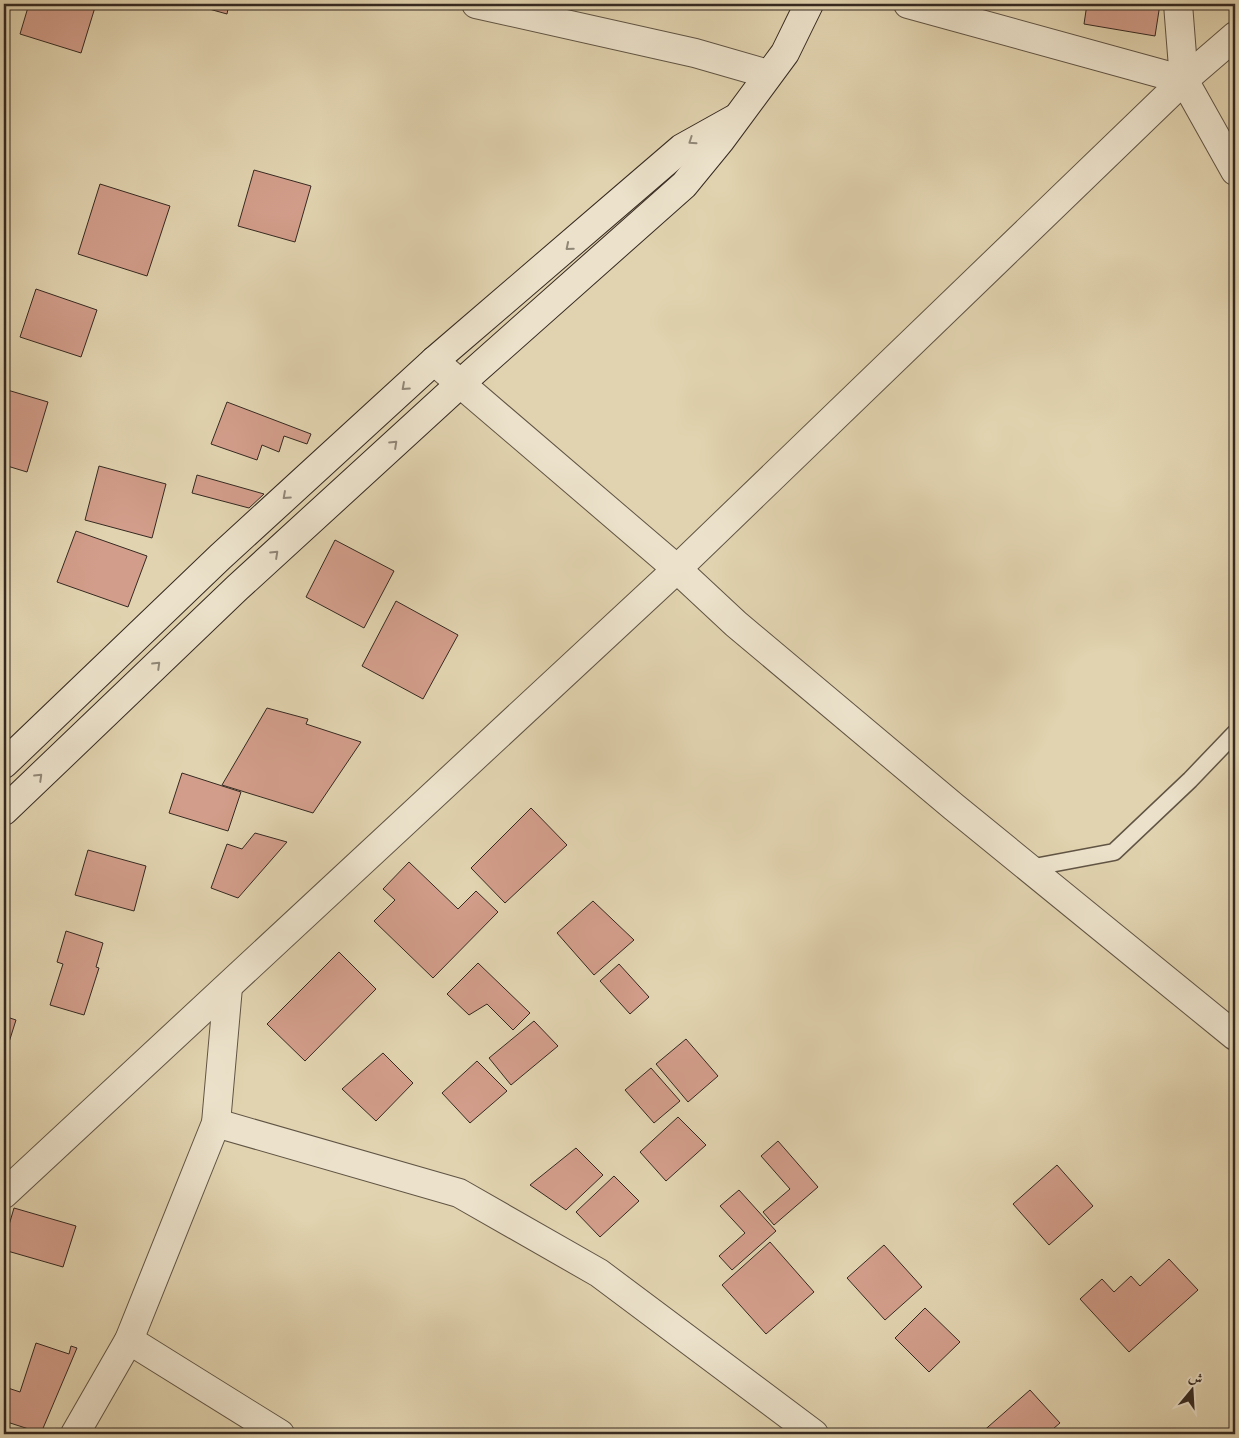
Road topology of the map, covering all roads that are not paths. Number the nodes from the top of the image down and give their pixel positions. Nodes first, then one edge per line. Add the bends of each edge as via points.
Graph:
1 (476, 4) edge
2 (809, 4) edge
3 (908, 4) edge
4 (1178, 4) edge
5 (1235, 36) edge
6 (768, 74) junction
7 (1184, 80) junction
8 (735, 118) junction
9 (1235, 171) edge
10 (434, 361) junction
11 (461, 383) junction
12 (677, 569) junction
13 (1235, 733) edge
14 (4, 764) edge
15 (4, 811) edge
16 (1029, 868) junction
17 (228, 987) junction
18 (1235, 1036) edge
19 (216, 1123) junction
20 (4, 1194) edge
21 (129, 1340) junction
22 (75, 1434) edge
23 (280, 1434) edge
24 (814, 1434) edge

1 - 6 street via 695,53
2 - 6 street via 785,53
3 - 7 street
4 - 7 street
5 - 7 street
6 - 8 street
7 - 9 street
7 - 12 street
8 -> 10 street via 676,152
8 - 11 street via 684,185
10 - 11 street
10 -> 14 street via 220,557
11 - 12 street
15 -> 11 street via 237,588
12 - 16 street via 736,624
12 - 17 street
13 - 16 lane via 1114,852
16 - 18 street
17 - 19 street
17 - 20 street
19 - 21 street
19 - 24 street via 459,1193 598,1273
21 - 22 street
21 - 23 street

